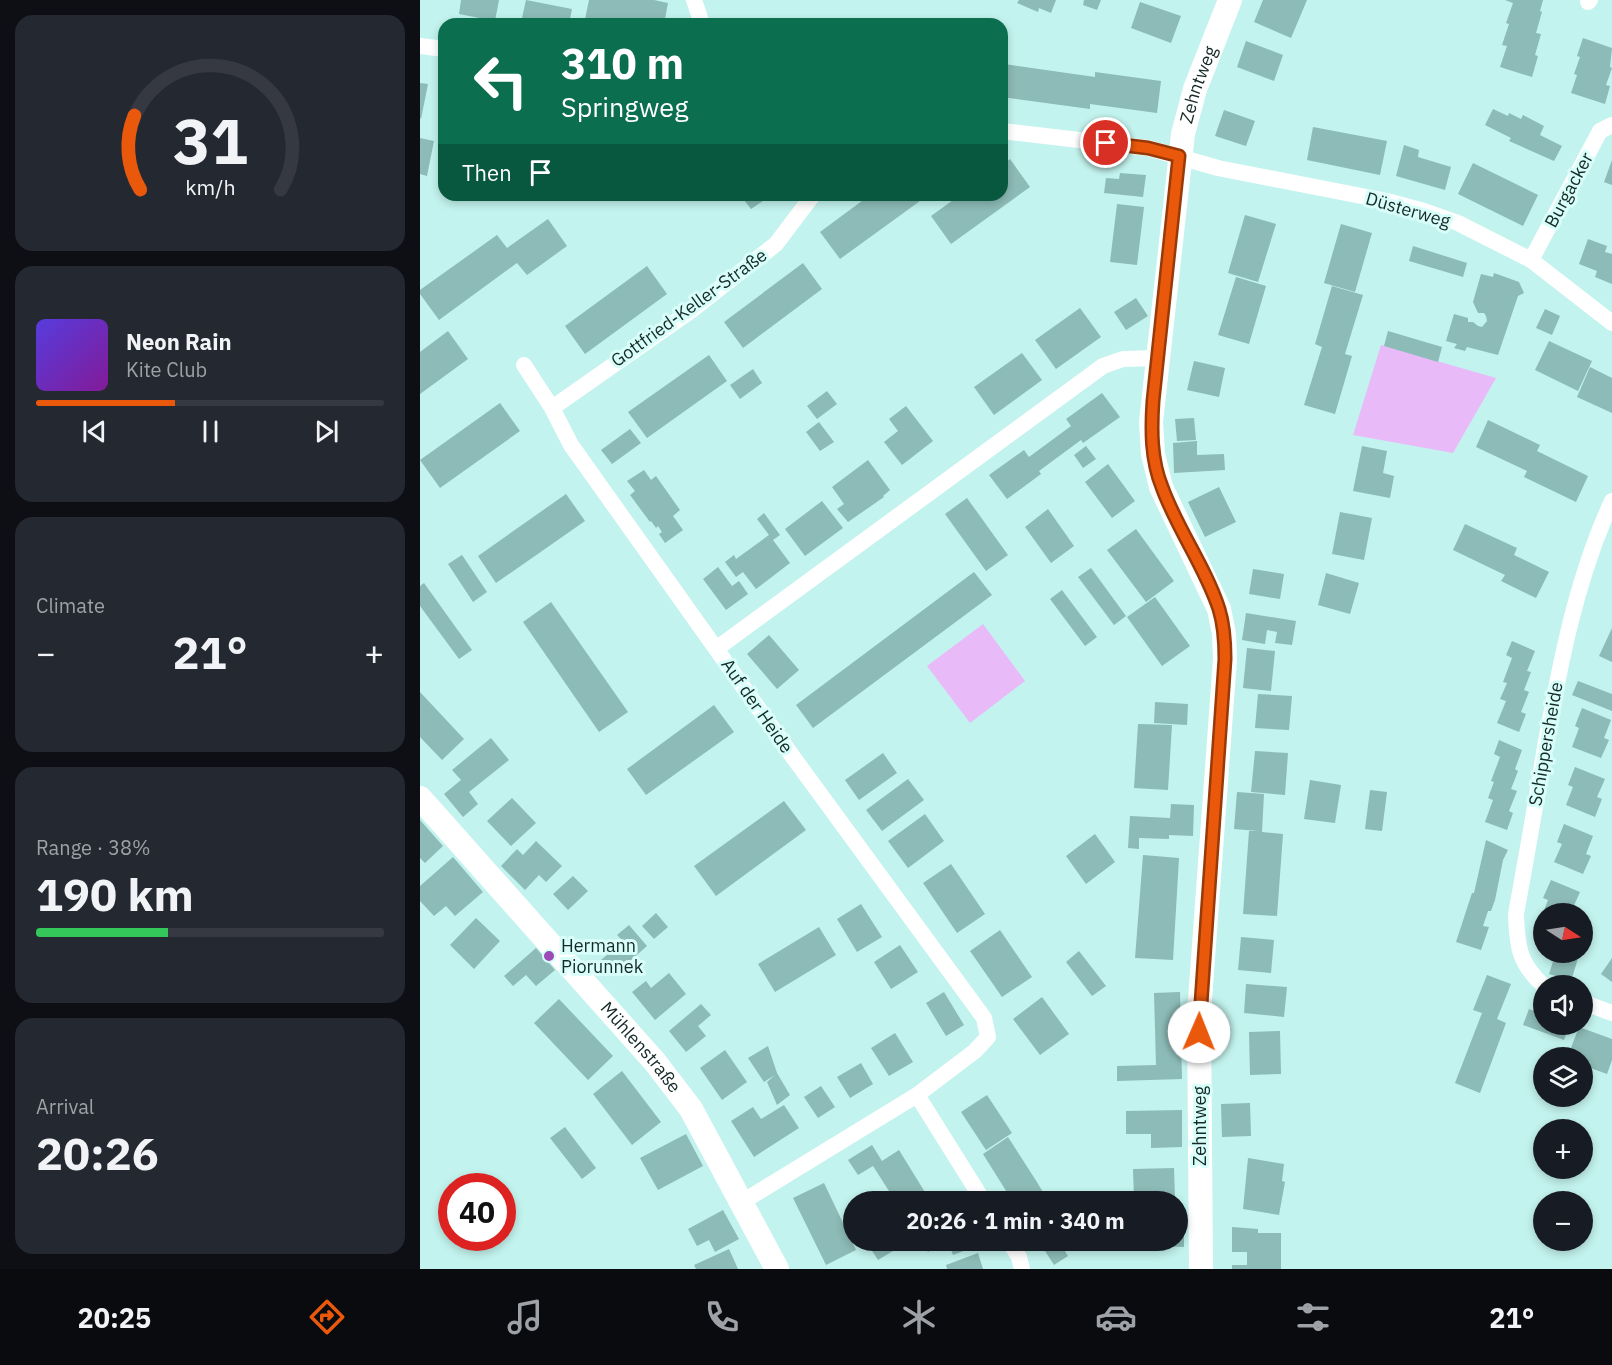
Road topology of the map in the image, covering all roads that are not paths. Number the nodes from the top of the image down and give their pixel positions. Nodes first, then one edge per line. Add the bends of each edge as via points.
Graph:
1 (694, 0) edge
2 (1230, 0) edge
3 (700, 18) edge
4 (420, 46) edge
5 (438, 48) edge
6 (1612, 125) edge
7 (1008, 132) edge
8 (1179, 156) junction
9 (808, 201) edge
10 (1531, 260) junction
11 (1612, 322) edge
12 (1157, 358) junction
13 (524, 364) dead end
14 (552, 408) junction
15 (1612, 501) edge
16 (716, 649) junction
17 (420, 798) edge
18 (1533, 976) edge
19 (1593, 1006) edge
20 (1612, 1013) edge
21 (917, 1095) junction
22 (977, 1191) edge
23 (742, 1202) junction
24 (1015, 1251) edge
25 (777, 1269) edge
26 (1022, 1269) edge
27 (1201, 1269) edge

1 - 3 street
2 - 8 street, Zehntweg via 1187,116
4 - 5 street
6 - 10 street, Burgacker via 1600,131
7 - 8 street, Düsterweg via 1148,148
8 - 10 street, Düsterweg via 1218,168 1424,211
8 - 12 street, Zehntweg
9 - 14 street, Gottfried-Keller-Straße via 776,244 692,310
10 - 11 street, Düsterweg
12 - 16 street, Auf der Heide via 1123,359 1102,366
12 - 27 street, Zehntweg via 1152,422 1153,454 1161,487 1215,600 1224,634 1199,1013
13 - 14 street
14 - 16 street via 571,445
15 - 18 street, Schippersheide via 1574,607 1516,914 1520,955
16 - 21 street, Auf der Heide via 984,1018 988,1037
17 - 23 street, Mühlenstraße via 655,1062 691,1109
19 - 20 street
21 - 22 street
21 - 23 street, Auf der Heide
23 - 25 street, Mühlenstraße
24 - 26 street

